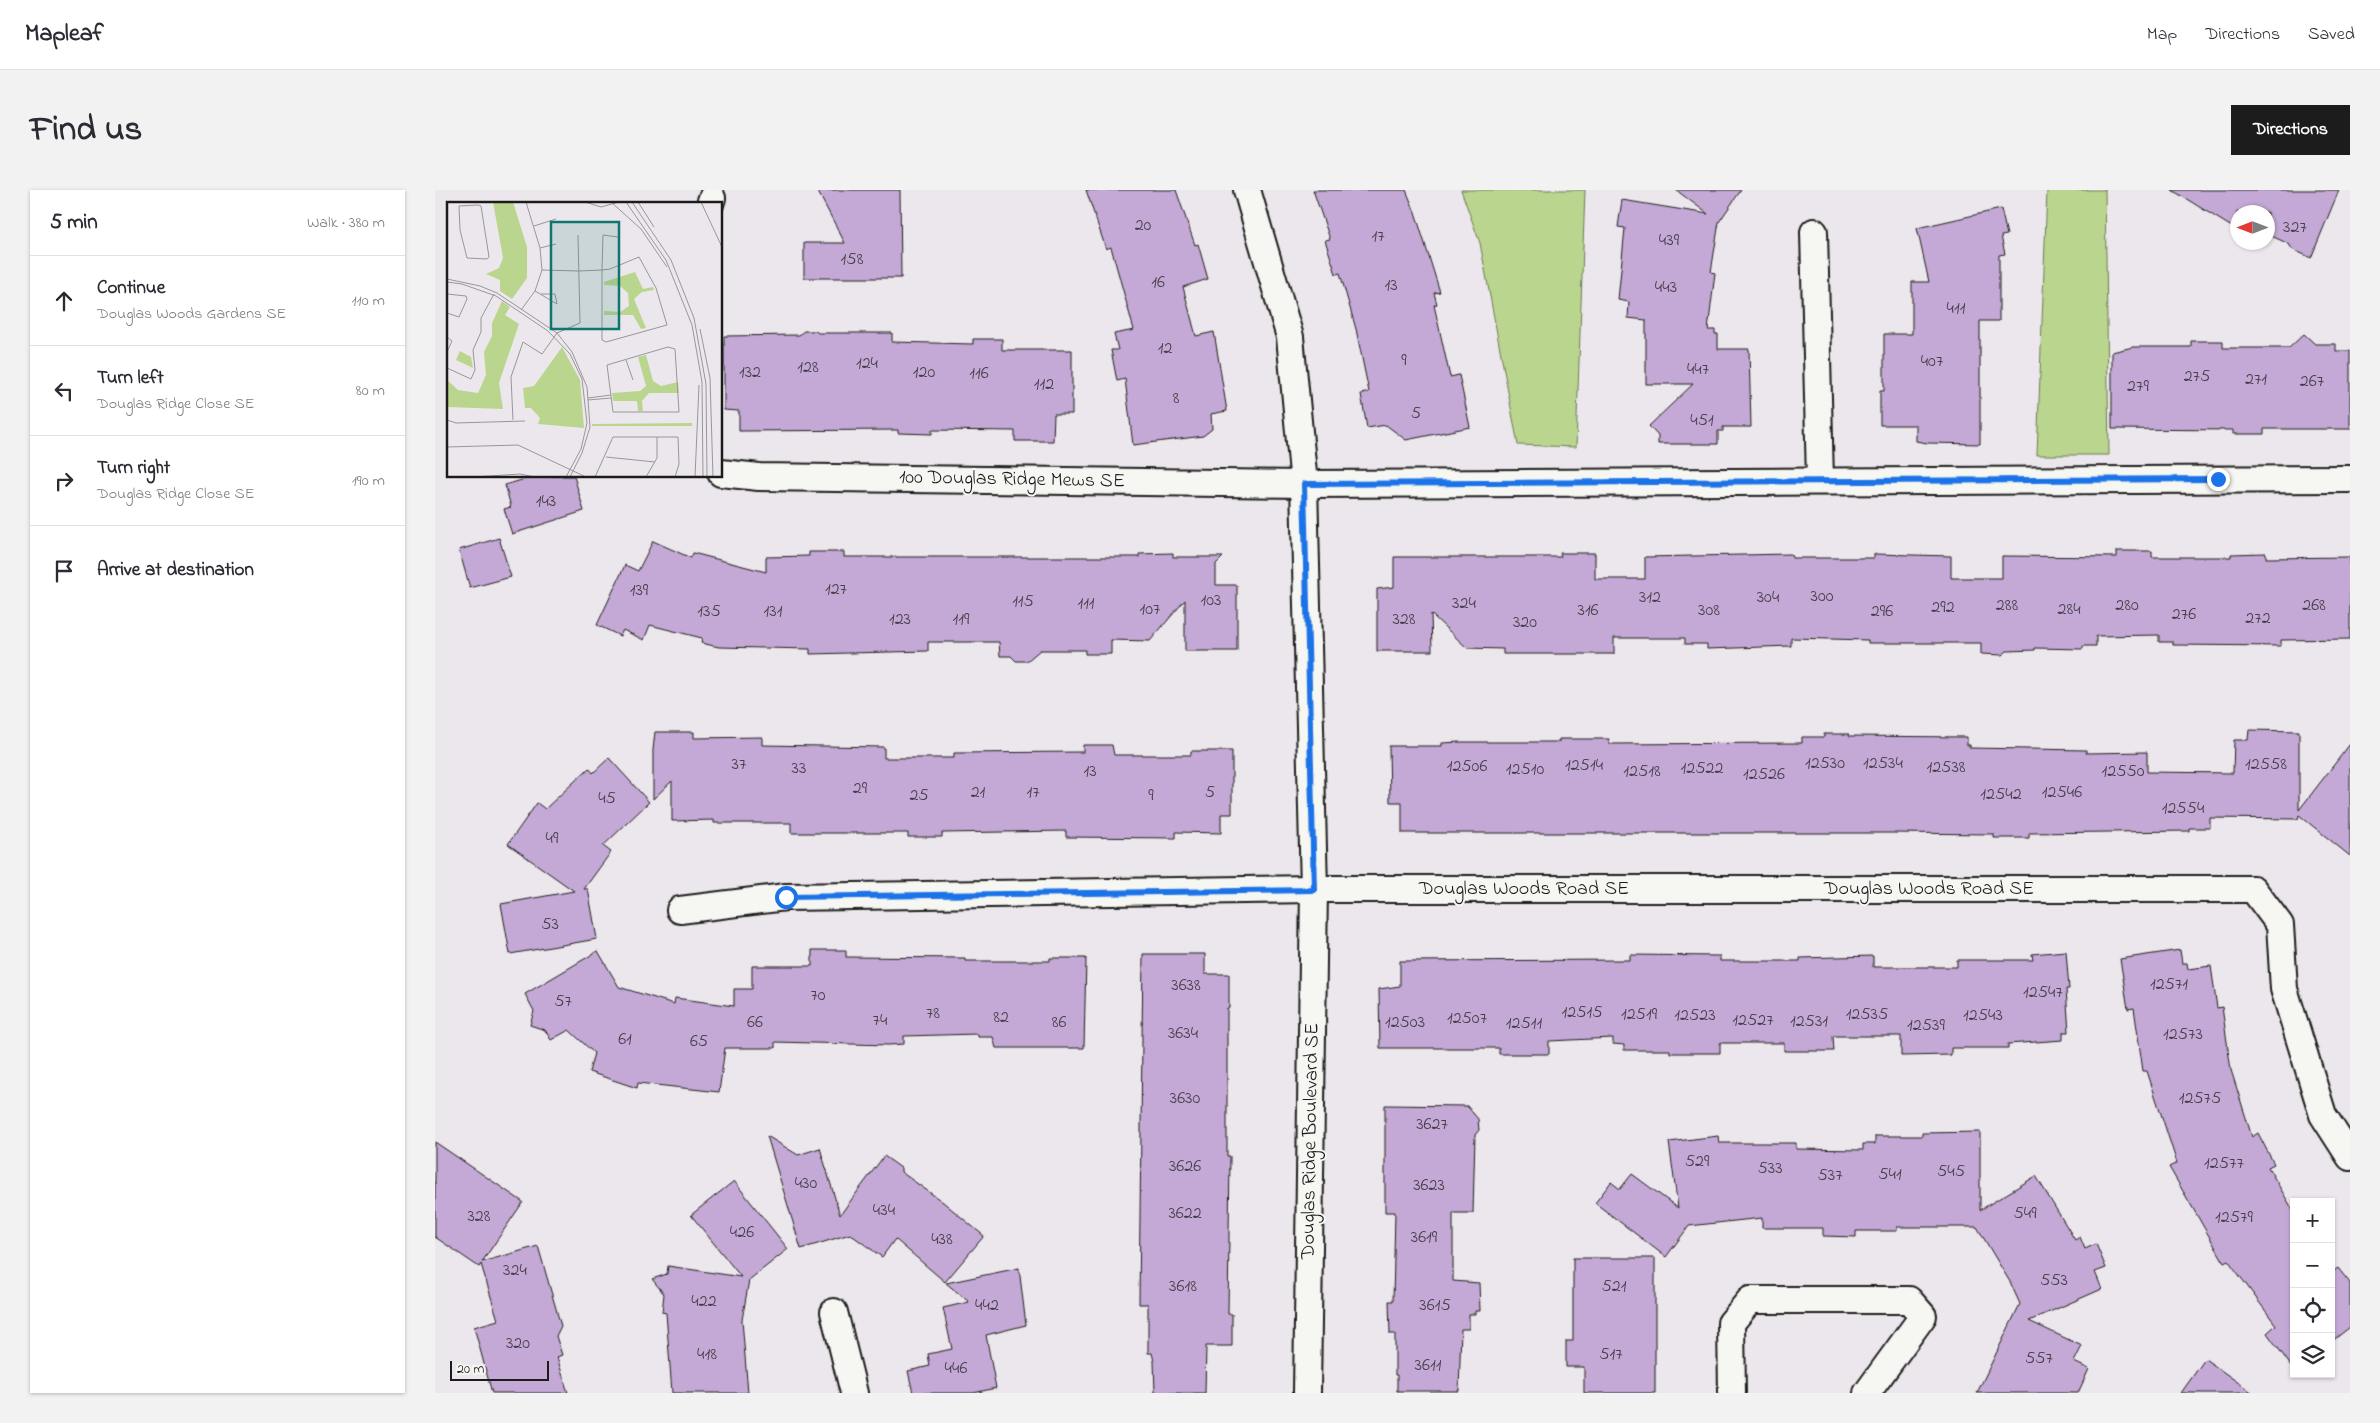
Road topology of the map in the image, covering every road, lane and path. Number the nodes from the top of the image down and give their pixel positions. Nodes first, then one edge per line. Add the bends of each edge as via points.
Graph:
1 (1247, 190) edge
2 (1814, 232) dead end
3 (723, 473) edge
4 (2350, 479) edge
5 (1820, 481) junction
6 (1304, 484) junction
7 (1314, 890) junction
8 (680, 910) dead end
9 (2350, 1157) edge
10 (834, 1312) dead end
11 (855, 1393) edge
12 (1307, 1393) edge
13 (1732, 1393) edge
14 (1867, 1393) edge

1 - 6 street, Douglas Ridge Boulevard SE via 1290,337
2 - 5 street
3 - 6 street, 100 Douglas Ridge Mews SE via 759,477
4 - 5 street, 100 Douglas Ridge Mews SE
5 - 6 street, 100 Douglas Ridge Mews SE
6 - 7 street, Douglas Ridge Boulevard SE
7 - 8 street via 786,897
7 - 9 street, Douglas Woods Road SE via 2253,889 2280,925 2285,989 2323,1115
7 - 12 street, Douglas Ridge Boulevard SE
10 - 11 street
13 - 14 street via 1731,1323 1750,1300 1909,1300 1923,1316

